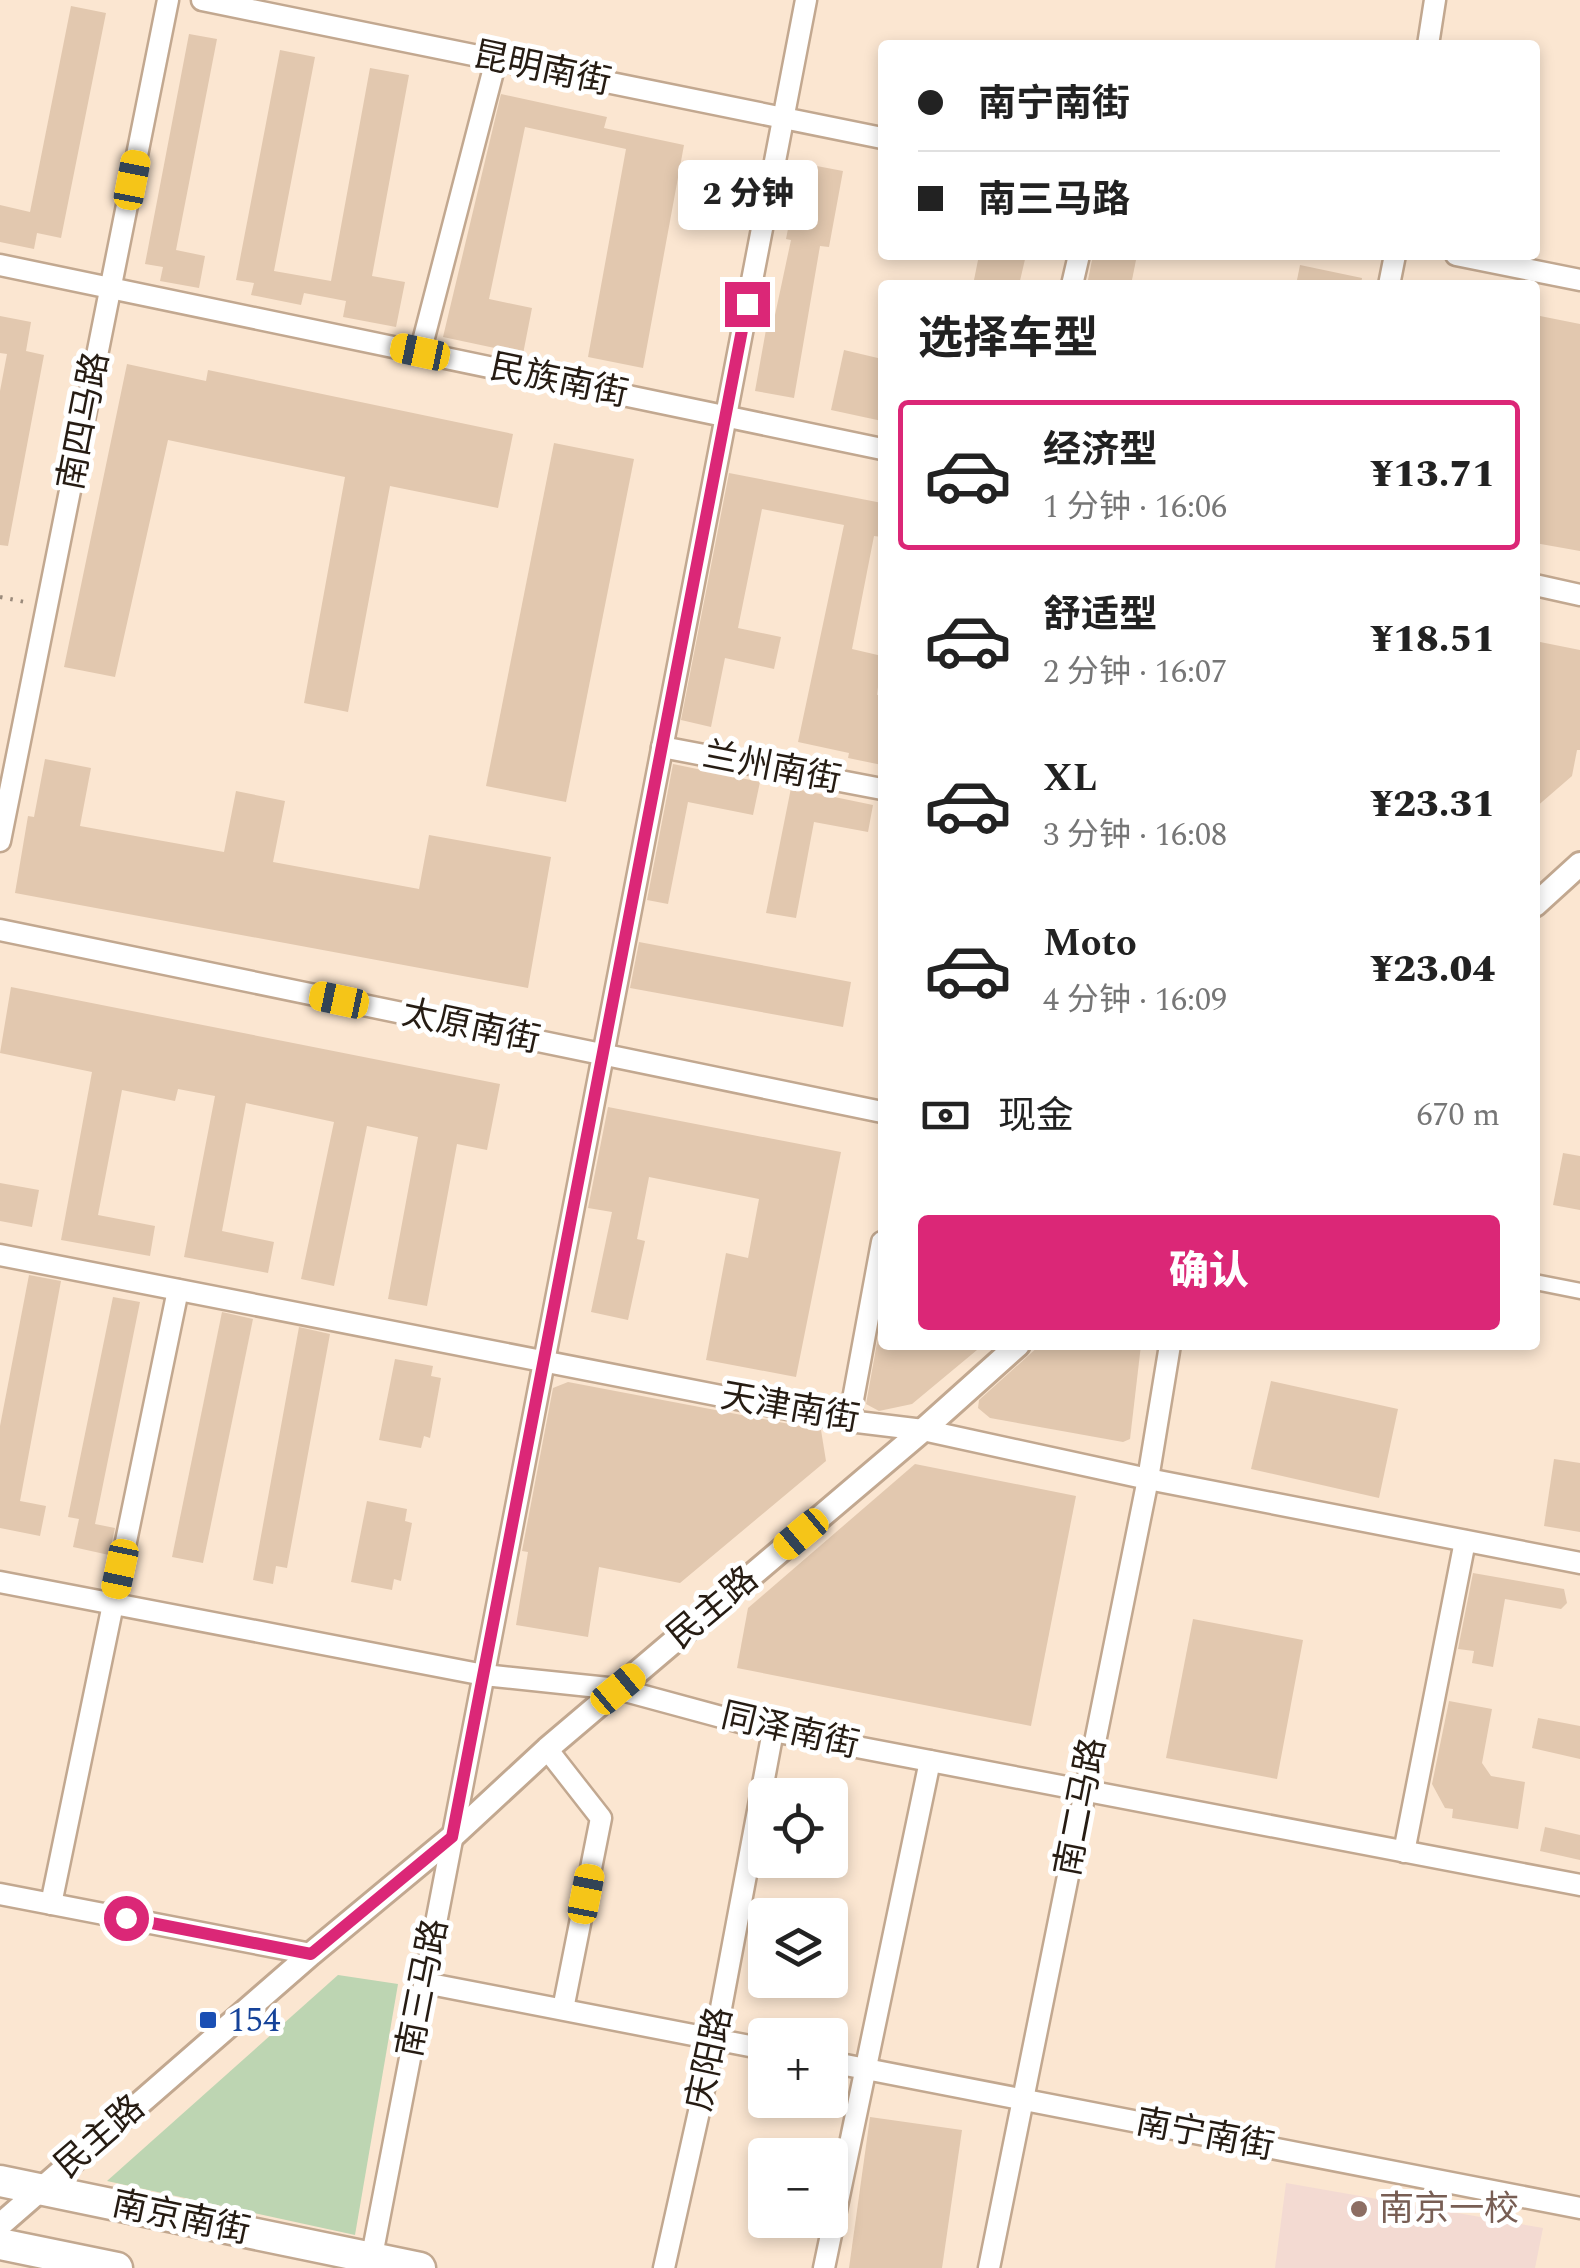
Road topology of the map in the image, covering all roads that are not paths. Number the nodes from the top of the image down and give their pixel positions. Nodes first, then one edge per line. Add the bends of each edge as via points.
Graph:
1 (168, 0) edge
2 (202, 0) edge
3 (806, 0) edge
4 (1435, 0) edge
5 (1429, 40) edge
6 (496, 60) junction
7 (783, 118) junction
8 (878, 137) edge
9 (1481, 260) edge
10 (0, 265) edge
11 (1580, 280) edge
12 (111, 288) junction
13 (420, 352) junction
14 (726, 416) junction
15 (878, 448) edge
16 (1540, 586) edge
17 (1580, 595) edge
18 (662, 747) junction
19 (878, 788) edge
20 (0, 841) edge
21 (1580, 864) edge
22 (1540, 900) edge
23 (0, 930) edge
24 (603, 1054) junction
25 (878, 1111) edge
26 (0, 1255) edge
27 (878, 1264) edge
28 (1540, 1283) edge
29 (178, 1290) junction
30 (1580, 1291) edge
31 (1012, 1350) edge
32 (1169, 1350) edge
33 (544, 1361) junction
34 (849, 1420) junction
35 (923, 1430) junction
36 (1148, 1479) junction
37 (1465, 1540) junction
38 (1580, 1563) edge
39 (0, 1582) edge
40 (113, 1604) junction
41 (484, 1675) junction
42 (618, 1689) junction
43 (773, 1730) junction
44 (547, 1749) junction
45 (930, 1761) junction
46 (1085, 1790) junction
47 (452, 1837) junction
48 (1404, 1852) junction
49 (1580, 1886) edge
50 (0, 1894) edge
51 (51, 1904) junction
52 (311, 1954) junction
53 (424, 1982) junction
54 (562, 2010) junction
55 (715, 2040) junction
56 (748, 2047) edge
57 (848, 2066) edge
58 (866, 2069) junction
59 (1022, 2100) junction
60 (0, 2181) edge
61 (40, 2189) junction
62 (1580, 2208) edge
63 (0, 2225) edge
64 (0, 2244) edge
65 (371, 2263) edge
66 (117, 2268) edge
67 (416, 2268) edge
68 (664, 2268) edge
69 (824, 2268) edge
70 (989, 2268) edge

1 - 12 street, 南四马路
2 - 6 street, 昆明南街
3 - 7 street, 南三马路
4 - 5 street
6 - 7 street, 昆明南街
6 - 13 street
7 - 8 street, 昆明南街
7 - 14 street, 南三马路
9 - 11 street
10 - 12 street, 民族南街
12 - 13 street, 民族南街
12 - 20 street, 南四马路
13 - 14 street, 民族南街
14 - 15 street, 民族南街
14 - 18 street, 南三马路
16 - 17 street
18 - 19 street, 兰州南街
18 - 24 street, 南三马路
21 - 22 street
23 - 24 street, 太原南街
24 - 25 street, 太原南街
24 - 33 street, 南三马路
26 - 29 street, 天津南街
27 - 34 street
28 - 30 street
29 - 33 street, 天津南街
29 - 40 street
31 - 35 street, 民主路
32 - 36 street, 南二马路
33 - 34 street, 天津南街
33 - 41 street, 南三马路
34 - 35 street, 天津南街
35 - 36 street, 天津南街
35 - 42 street, 民主路
36 - 37 street, 天津南街
36 - 46 street, 南二马路
37 - 38 street, 天津南街
37 - 48 street
39 - 40 street, 同泽南街
40 - 41 street, 同泽南街
40 - 51 street
41 - 42 street, 同泽南街
41 - 47 street, 南三马路
42 - 43 street, 同泽南街
42 - 44 street, 民主路
43 - 45 street, 同泽南街
43 - 55 street, 庆阳路
44 - 47 street, 民主路
44 - 54 street via 601,1818
45 - 46 street, 同泽南街
45 - 58 street
46 - 48 street, 同泽南街
46 - 59 street, 南二马路
47 - 52 street, 民主路
47 - 53 street, 南三马路
48 - 49 street, 同泽南街
50 - 51 street
51 - 52 street
52 - 61 street, 民主路
53 - 54 street
53 - 65 street, 南三马路
54 - 55 street
55 - 56 street
55 - 68 street, 庆阳路
57 - 58 street, 南宁南街
58 - 59 street, 南宁南街
58 - 69 street
59 - 62 street, 南宁南街
59 - 70 street, 南二马路
60 - 61 main road, 南京南街
61 - 63 street, 民主路
61 - 65 main road, 南京南街
64 - 66 main road, 南京南街
65 - 67 main road, 南京南街

